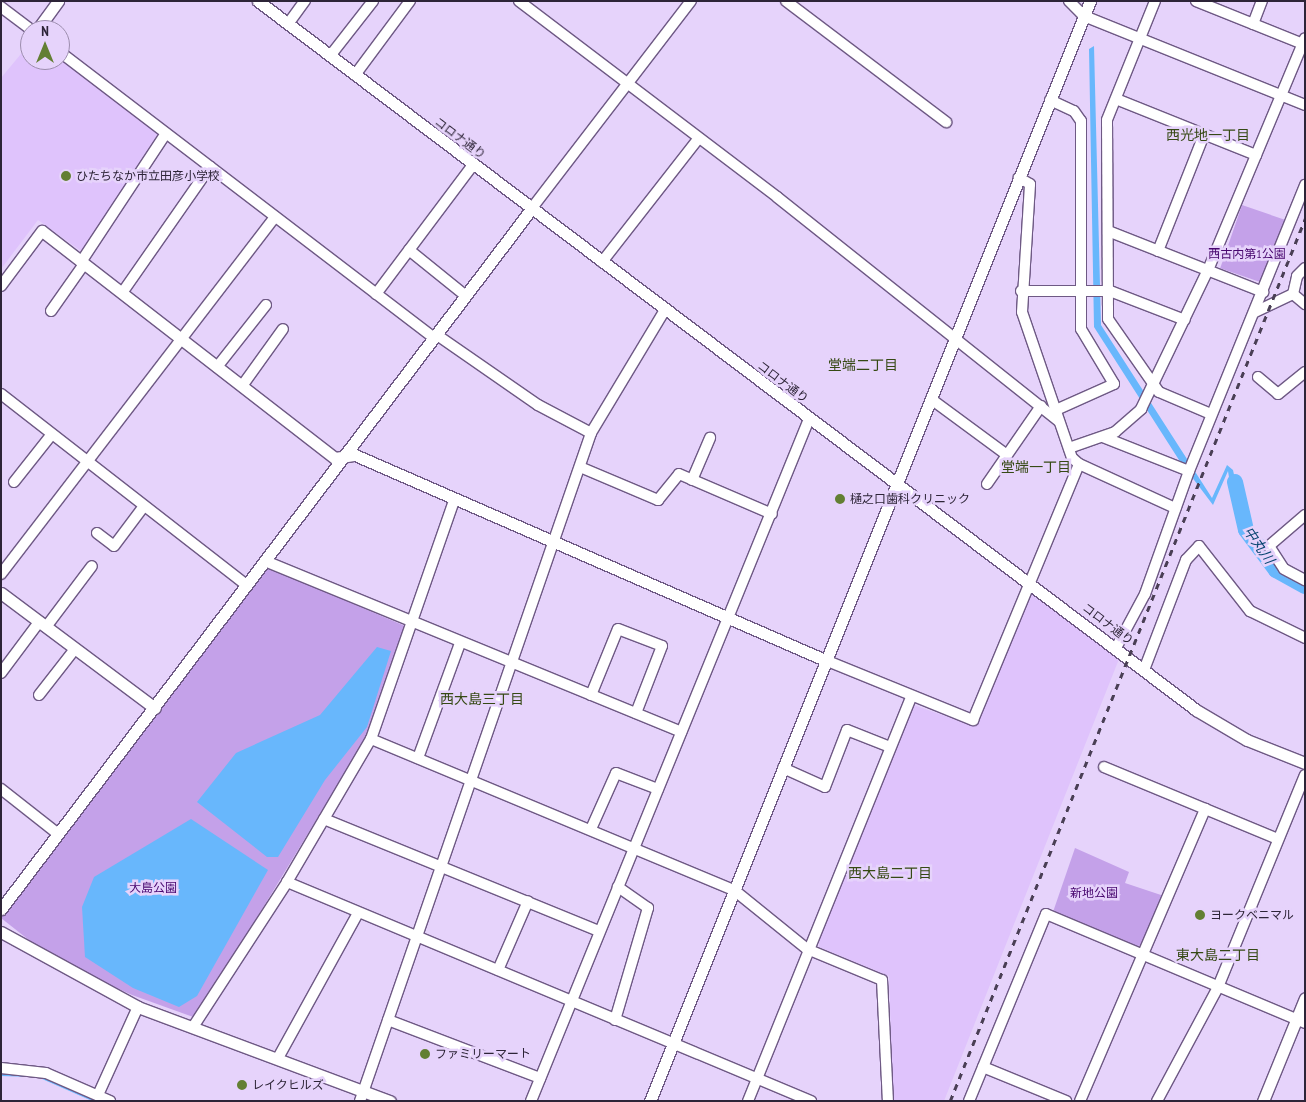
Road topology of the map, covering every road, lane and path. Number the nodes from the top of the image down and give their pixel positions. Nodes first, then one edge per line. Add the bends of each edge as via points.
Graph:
1 (58, 1) edge
2 (258, 1) edge
3 (306, 1) edge
4 (374, 1) edge
5 (410, 1) edge
6 (519, 1) edge
7 (691, 1) edge
8 (786, 1) edge
9 (1069, 1) edge
10 (1090, 1) edge
11 (1155, 1) edge
12 (1196, 1) edge
13 (1262, 1) edge
14 (1207, 3) edge
15 (1, 7) edge
16 (1084, 16) junction
17 (44, 20) edge
18 (20, 22) edge
19 (288, 24) junction
20 (1253, 24) junction
21 (1140, 39) junction
22 (1304, 41) edge
23 (330, 56) junction
24 (70, 60) edge
25 (355, 75) junction
26 (628, 85) junction
27 (1282, 96) junction
28 (1116, 99) junction
29 (1050, 100) junction
30 (1305, 105) edge
31 (946, 122) dead end
32 (166, 133) junction
33 (1204, 135) junction
34 (699, 138) junction
35 (1256, 155) junction
36 (473, 165) junction
37 (210, 167) junction
38 (1019, 178) junction
39 (1305, 185) edge
40 (532, 208) junction
41 (275, 217) junction
42 (42, 231) joint
43 (1108, 231) junction
44 (409, 250) junction
45 (1158, 251) junction
46 (602, 262) junction
47 (82, 263) junction
48 (1305, 268) edge
49 (1208, 270) junction
50 (1, 286) edge
51 (1021, 291) junction
52 (1110, 291) junction
53 (1079, 292) junction
54 (1263, 292) junction
55 (122, 293) junction
56 (376, 294) junction
57 (1293, 294) junction
58 (466, 296) junction
59 (1305, 304) edge
60 (266, 305) dead end
61 (665, 310) junction
62 (51, 311) dead end
63 (1255, 312) junction
64 (1185, 320) junction
65 (283, 330) dead end
66 (435, 336) junction
67 (955, 337) junction
68 (182, 339) junction
69 (217, 367) junction
70 (1305, 372) edge
71 (1258, 377) dead end
72 (1153, 385) junction
73 (242, 386) junction
74 (1, 394) edge
75 (931, 399) junction
76 (1041, 406) junction
77 (1056, 410) junction
78 (1211, 414) junction
79 (810, 419) junction
80 (1059, 421) junction
81 (591, 433) junction
82 (52, 434) junction
83 (1102, 437) junction
84 (710, 438) dead end
85 (1069, 448) junction
86 (1007, 455) junction
87 (343, 459) junction
88 (87, 462) junction
89 (1079, 464) junction
90 (580, 467) junction
91 (1189, 471) junction
92 (692, 480) junction
93 (14, 482) dead end
94 (987, 484) dead end
95 (895, 486) junction
96 (454, 500) junction
97 (144, 506) junction
98 (1175, 508) junction
99 (772, 514) junction
100 (1303, 520) edge
101 (97, 533) dead end
102 (555, 542) junction
103 (265, 561) junction
104 (92, 566) dead end
105 (1, 574) edge
106 (1305, 580) edge
107 (1030, 582) junction
108 (246, 585) junction
109 (1, 593) edge
110 (728, 618) junction
111 (411, 623) junction
112 (43, 624) junction
113 (1305, 638) edge
114 (460, 643) junction
115 (1116, 648) junction
116 (75, 649) junction
117 (825, 660) junction
118 (512, 663) junction
119 (1144, 670) junction
120 (1, 673) edge
121 (39, 695) dead end
122 (591, 695) junction
123 (911, 697) junction
124 (155, 708) junction
125 (636, 713) junction
126 (681, 732) junction
127 (371, 739) junction
128 (890, 747) junction
129 (418, 758) junction
130 (1305, 763) edge
131 (1104, 767) dead end
132 (783, 768) junction
133 (1305, 775) edge
134 (472, 780) junction
135 (658, 789) junction
136 (2, 792) edge
137 (1205, 809) junction
138 (324, 819) junction
139 (591, 829) junction
140 (57, 833) junction
141 (1278, 838) junction
142 (634, 847) junction
143 (441, 868) junction
144 (287, 882) junction
145 (618, 887) junction
146 (734, 890) junction
147 (528, 901) junction
148 (1, 909) edge
149 (358, 913) junction
150 (599, 930) junction
151 (1, 932) edge
152 (417, 938) junction
153 (807, 948) junction
154 (1142, 954) junction
155 (498, 970) junction
156 (1218, 987) junction
157 (1305, 998) edge
158 (572, 1002) junction
159 (138, 1007) junction
160 (388, 1020) junction
161 (615, 1020) junction
162 (1300, 1022) edge
163 (193, 1027) junction
164 (673, 1043) junction
165 (278, 1058) junction
166 (983, 1067) junction
167 (1, 1068) edge
168 (540, 1078) junction
169 (757, 1078) junction
170 (98, 1095) junction
171 (362, 1096) edge
172 (110, 1101) edge
173 (390, 1101) edge
174 (531, 1101) edge
175 (650, 1101) edge
176 (748, 1101) edge
177 (811, 1101) edge
178 (888, 1101) edge
179 (969, 1101) edge
180 (1066, 1101) edge
181 (1080, 1101) edge
182 (1157, 1101) edge
183 (1262, 1101) edge

1 - 17 street
2 - 19 street, コロナ通り
3 - 19 street
4 - 23 street
5 - 25 street
6 - 26 street
7 - 26 street
8 - 31 street
9 - 16 street
10 - 16 street
11 - 21 street
12 - 14 street
13 - 20 street
14 - 20 street
15 - 18 street
16 - 21 street
16 - 29 street
19 - 23 street, コロナ通り
20 - 22 street
21 - 27 street
21 - 28 street
22 - 27 street
23 - 25 street, コロナ通り
24 - 32 street
25 - 36 street, コロナ通り
26 - 34 street
26 - 40 street
27 - 30 street
27 - 35 street
28 - 33 street
28 - 43 street via 1107,120
29 - 38 street
29 - 53 street via 1074,111 1082,121
32 - 37 street
32 - 47 street
33 - 35 street
33 - 45 street
34 - 46 street
34 - 67 street
35 - 49 street
36 - 40 street, コロナ通り
36 - 44 street
37 - 41 street
37 - 55 street
38 - 51 street via 1030,184
38 - 67 street
39 - 54 street
40 - 46 street, コロナ通り
40 - 58 street
41 - 56 street
41 - 68 street
42 - 47 street
42 - 50 street
43 - 45 street
43 - 52 street
44 - 56 street
44 - 58 street
45 - 49 street
46 - 61 street, コロナ通り
47 - 55 street
47 - 62 street
48 - 57 street via 1297,276
49 - 54 street
49 - 64 street
51 - 53 street
51 - 77 street via 1022,312
52 - 53 street
52 - 64 street
52 - 72 street via 1108,319
53 - 77 street via 1081,329 1114,384
54 - 63 street
55 - 68 street
56 - 66 street
57 - 59 street
57 - 63 street
58 - 66 street
60 - 69 street
61 - 79 street, コロナ通り
61 - 81 street
63 - 78 street
64 - 72 street
65 - 73 street
66 - 81 street via 538,405
66 - 87 street
67 - 75 street
67 - 76 street
68 - 69 street
68 - 88 street
69 - 73 street
70 - 71 street via 1278,394
72 - 78 street via 1159,392
72 - 83 street via 1127,424
73 - 87 street via 336,458
74 - 82 street
75 - 86 street
75 - 95 street
76 - 80 street
76 - 86 street
77 - 80 street
78 - 91 street
79 - 95 street, コロナ通り
79 - 99 street
80 - 85 street
81 - 90 street
82 - 88 street
82 - 93 street
83 - 85 street
83 - 91 street
84 - 92 street
85 - 89 street
86 - 94 street
87 - 96 street via 355,455
87 - 103 street
88 - 97 street
88 - 105 street
89 - 98 street
89 - 107 street
90 - 92 street via 658,500 674,475
90 - 102 street
91 - 98 street
92 - 99 street
95 - 107 street, コロナ通り
95 - 117 street
96 - 102 street
96 - 111 street
97 - 101 street via 114,546
97 - 108 street
98 - 115 street via 1145,594
99 - 110 street
100 - 106 street via 1269,546 1284,569
102 - 110 street
102 - 118 street
103 - 108 street
103 - 111 street
104 - 112 street
107 - 115 street, コロナ通り
107 - 123 street via 973,720
108 - 124 street
109 - 112 street
110 - 117 street
110 - 126 street
111 - 114 street
111 - 127 street
112 - 116 street
112 - 120 street
113 - 119 street via 1250,611 1199,546 1186,560
114 - 118 street
114 - 129 street
115 - 119 street, コロナ通り
116 - 121 street
116 - 124 street
117 - 123 street
117 - 132 street
118 - 122 street
118 - 134 street
119 - 130 street, コロナ通り via 1221,725
122 - 125 street
122 - 125 street via 618,629 662,646
123 - 128 street
124 - 140 street
125 - 126 street
126 - 135 street
127 - 129 street
127 - 138 street
128 - 132 street via 847,730 825,787
128 - 153 street
129 - 134 street
131 - 137 street
132 - 146 street
133 - 141 street
134 - 139 street
134 - 143 street
135 - 139 street via 616,773
135 - 142 street
136 - 140 street
137 - 141 street
137 - 154 street
138 - 143 street
138 - 144 street
139 - 142 street
140 - 148 street
141 - 156 street
142 - 145 street
142 - 146 street
143 - 147 street
143 - 152 street
144 - 149 street
144 - 163 street
145 - 150 street
145 - 161 street via 648,908
146 - 153 street
146 - 164 street
147 - 150 street
147 - 155 street
149 - 152 street
149 - 165 street
150 - 158 street
151 - 159 street
152 - 155 street
152 - 160 street
153 - 169 street
153 - 178 street via 882,980
154 - 156 street
154 - 166 street via 1046,914
154 - 181 street
155 - 158 street
156 - 162 street
156 - 182 street
157 - 162 street
158 - 161 street
158 - 168 street
159 - 163 street
159 - 170 street
160 - 168 street
160 - 171 street
161 - 164 street
162 - 183 street
163 - 165 street
164 - 169 street
164 - 175 street
165 - 171 street
166 - 179 street
166 - 180 street
167 - 170 street via 36,1070
168 - 174 street
169 - 176 street
169 - 177 street
170 - 172 street
171 - 173 street

